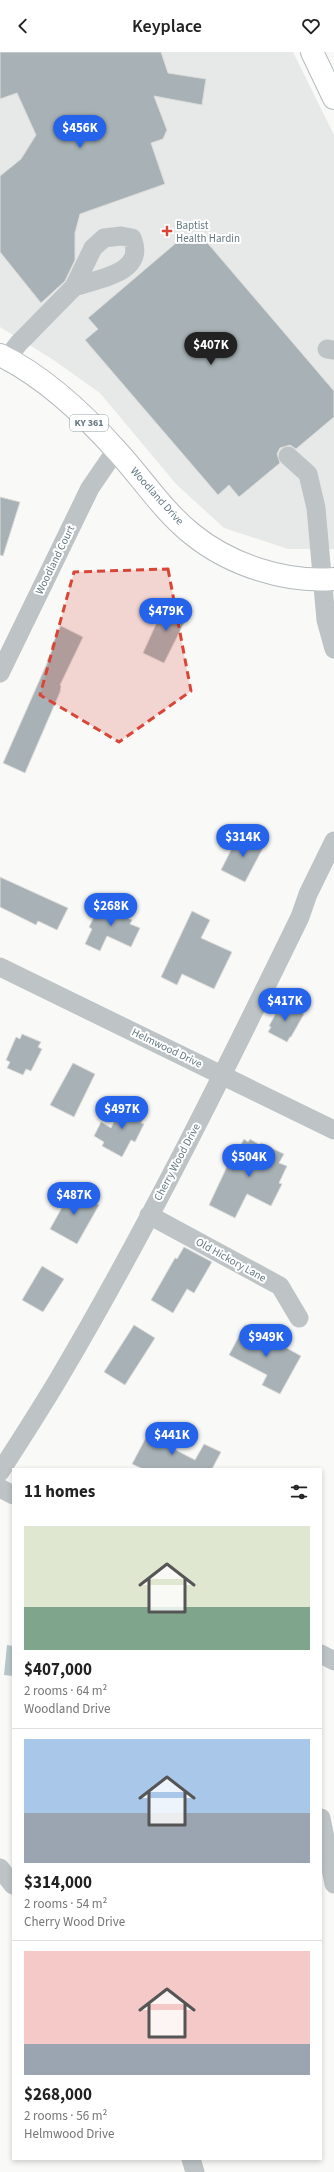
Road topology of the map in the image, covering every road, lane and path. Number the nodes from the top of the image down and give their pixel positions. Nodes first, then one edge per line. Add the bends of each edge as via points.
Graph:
1 (312, 52) edge
2 (334, 98) edge
3 (74, 287) dead end
4 (4, 357) edge
5 (116, 450) junction
6 (288, 456) dead end
7 (328, 580) edge
8 (334, 649) edge
9 (0, 673) edge
10 (334, 841) edge
11 (0, 967) edge
12 (223, 1074) junction
13 (334, 1130) edge
14 (149, 1215) junction
15 (298, 1318) dead end
16 (0, 1472) edge
17 (0, 1488) edge
18 (12, 1494) edge
19 (322, 1655) edge
20 (334, 1661) edge
21 (322, 1823) edge
22 (0, 1868) edge
23 (12, 1883) edge
24 (334, 1884) edge
25 (191, 2160) edge
26 (195, 2172) edge

1 - 2 main road
3 - 4 street
4 - 5 main road, Woodland Drive / KY 361 via 64,398
5 - 7 main road, Woodland Drive / KY 361 via 177,520 211,548 248,565 299,579
5 - 9 street, Woodland Court via 90,488
6 - 7 street via 308,474
7 - 8 street via 326,620
10 - 12 street, Cherry Wood Drive via 308,894 300,918
11 - 12 street, Helmwood Drive
12 - 13 street, Helmwood Drive
12 - 14 street, Cherry Wood Drive
14 - 15 street, Old Hickory Lane via 280,1286
14 - 16 street, Cherry Wood Drive via 59,1378
17 - 18 street
19 - 20 street
21 - 24 street
22 - 23 street
25 - 26 street

